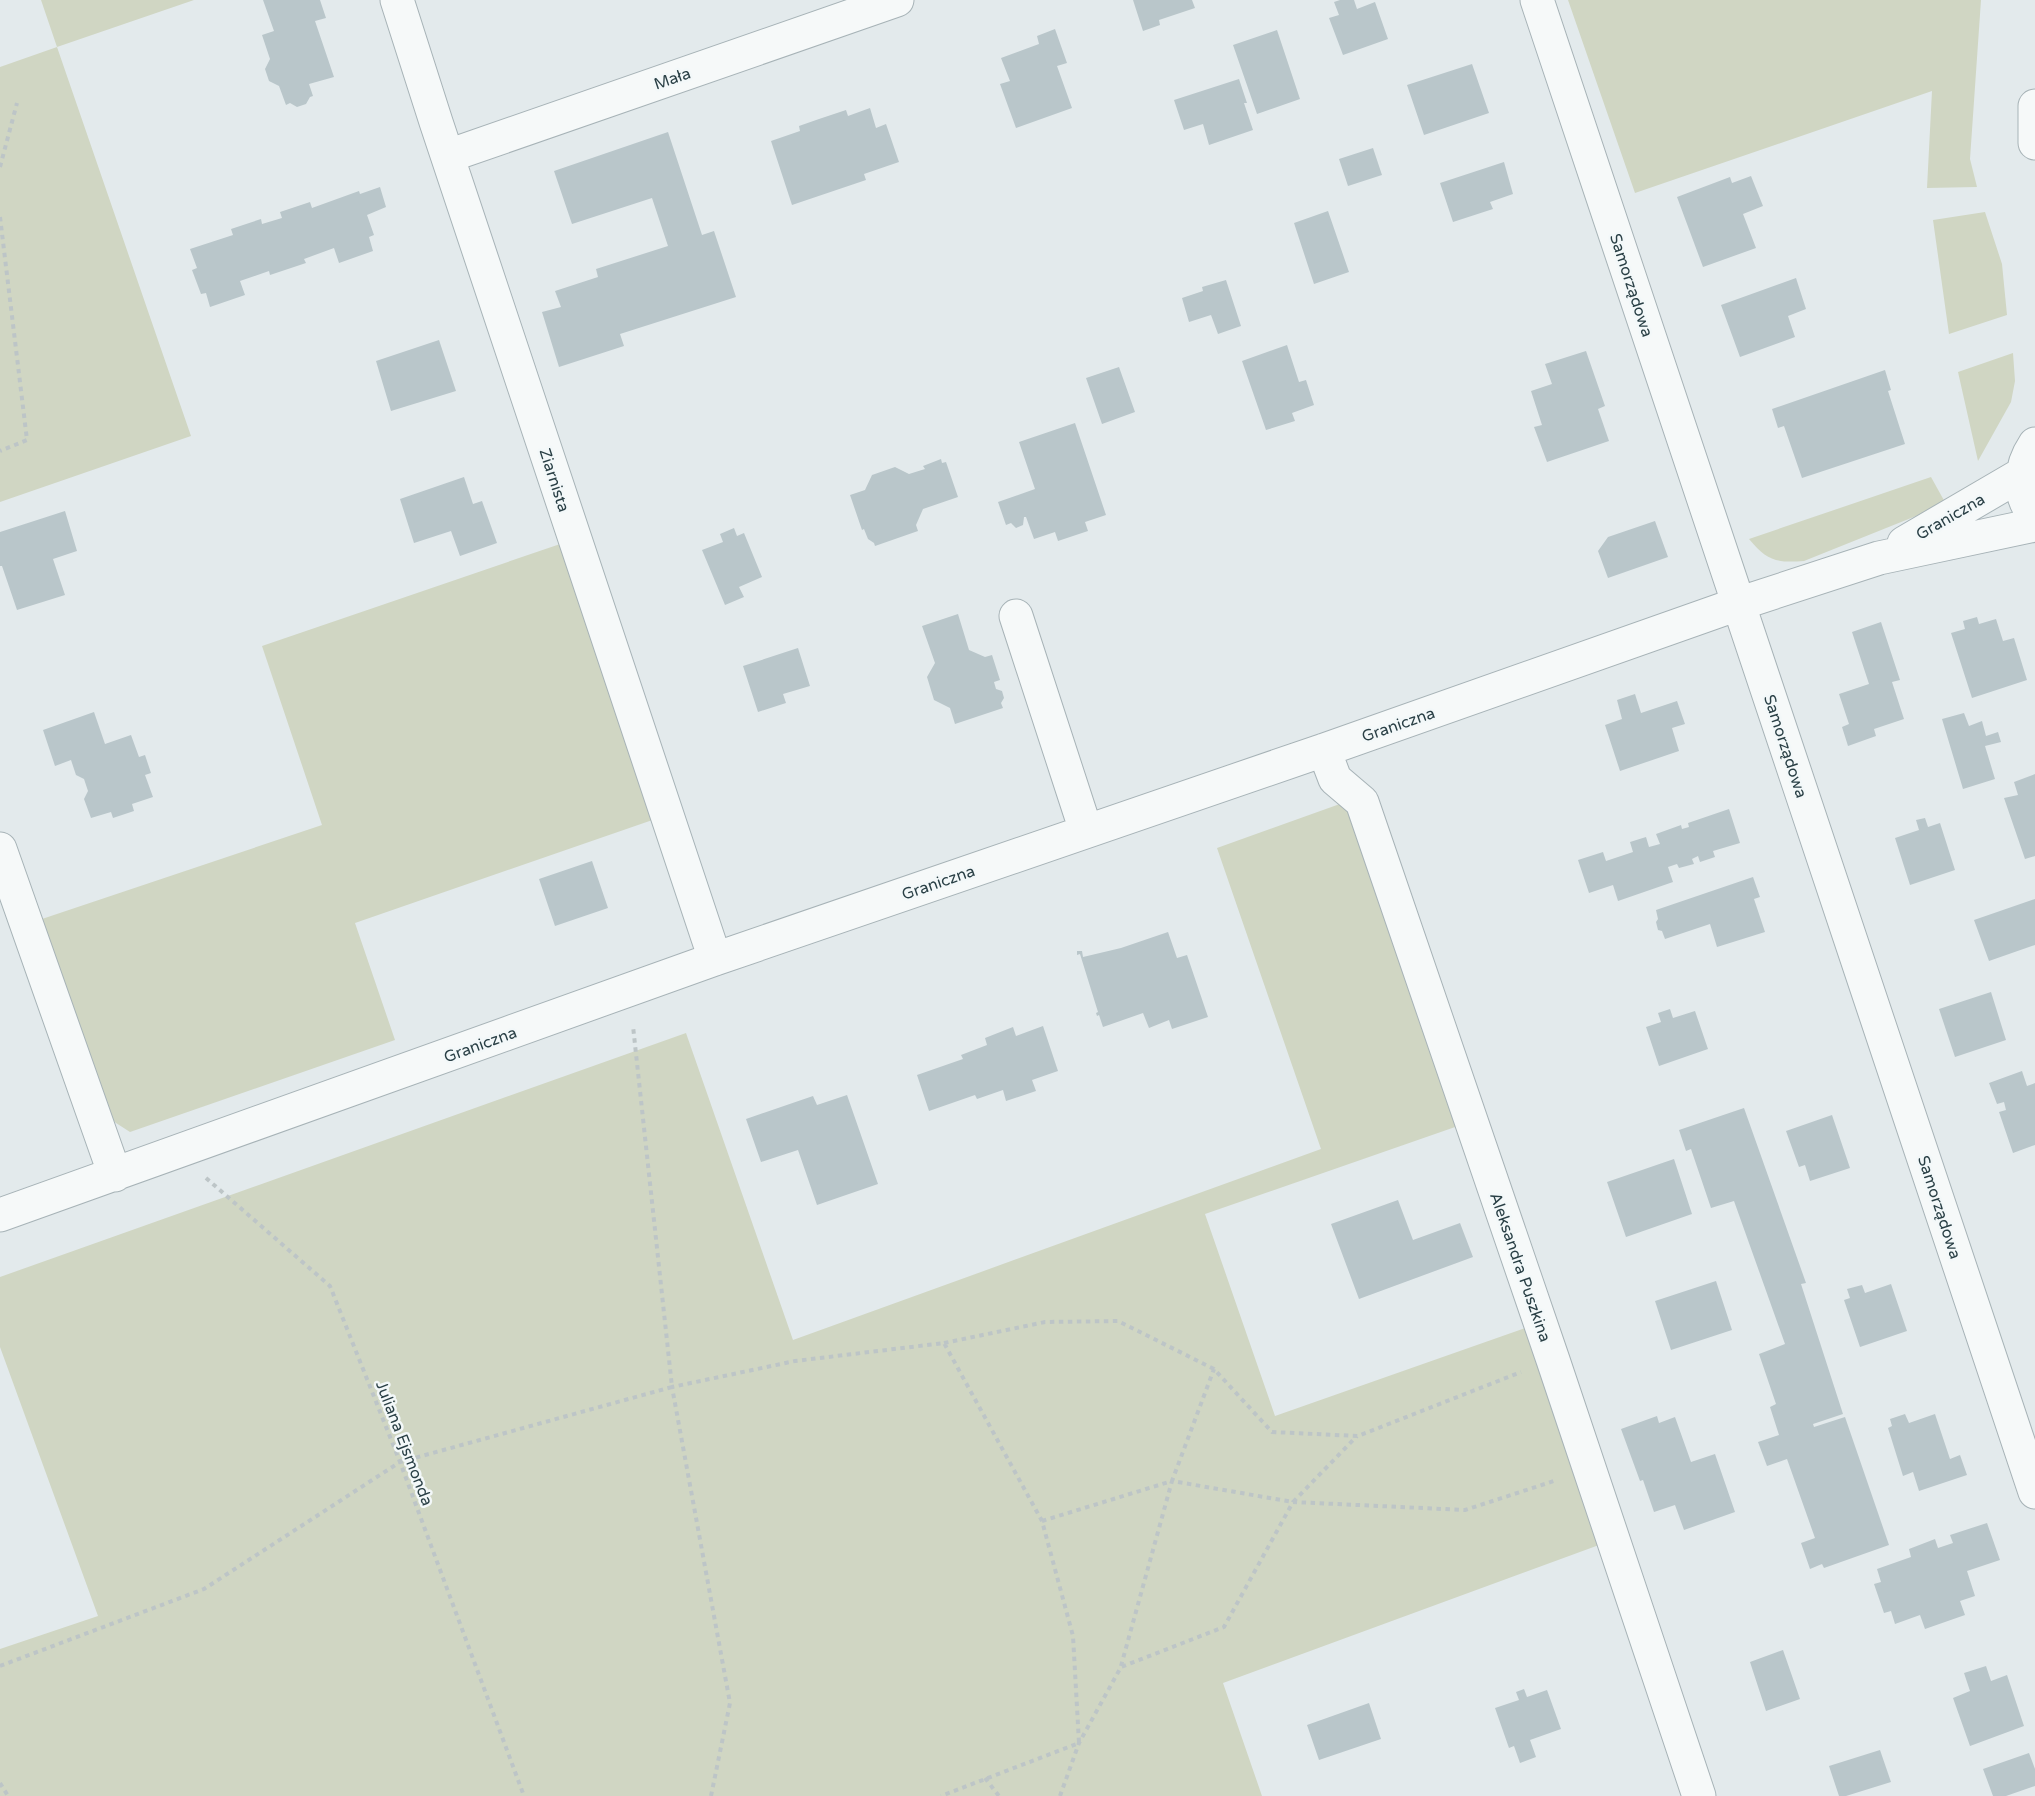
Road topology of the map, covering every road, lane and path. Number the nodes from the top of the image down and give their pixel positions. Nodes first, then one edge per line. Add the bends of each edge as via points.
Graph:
1 (397, 0) edge
2 (897, 0) edge
3 (1537, 0) edge
4 (17, 102) dead end
5 (2035, 106) edge
6 (2035, 143) edge
7 (448, 156) junction
8 (0, 167) edge
9 (0, 217) edge
10 (2035, 444) edge
11 (0, 450) edge
12 (2022, 474) junction
13 (2035, 518) edge
14 (2035, 525) edge
15 (1879, 558) junction
16 (1738, 604) junction
17 (1016, 616) dead end
18 (1324, 750) junction
19 (1086, 831) junction
20 (0, 849) edge
21 (715, 959) junction
22 (633, 1022) dead end
23 (189, 1149) junction
24 (115, 1175) junction
25 (0, 1215) edge
26 (944, 1343) junction
27 (1553, 1360) junction
28 (1214, 1370) junction
29 (672, 1387) junction
30 (1358, 1436) junction
31 (400, 1462) junction
32 (1589, 1469) junction
33 (1172, 1480) junction
34 (2035, 1492) edge
35 (1293, 1502) junction
36 (1042, 1521) junction
37 (0, 1666) edge
38 (1121, 1667) junction
39 (1079, 1743) junction
40 (985, 1778) junction
41 (0, 1783) edge
42 (8, 1796) edge
43 (524, 1796) edge
44 (711, 1796) edge
45 (941, 1796) edge
46 (999, 1796) edge
47 (1060, 1796) edge
48 (1699, 1796) edge

1 - 7 street, Ziarnista
2 - 7 street, Mała
3 - 16 street, Samorządowa
4 - 8 path
5 - 6 street
7 - 21 street, Ziarnista
9 - 11 path via 27,440
10 - 12 street
12 - 13 street via 2022,492
12 - 15 street, Graniczna
14 - 15 street, Graniczna
15 - 16 street, Graniczna
16 - 18 street, Graniczna
16 - 34 street, Samorządowa
17 - 19 street
18 - 19 street, Graniczna
18 - 27 street, Aleksandra Puszkina via 1335,779 1362,802
19 - 21 street, Graniczna
20 - 24 street
21 - 23 street, Graniczna
22 - 29 path
23 - 24 street, Graniczna
23 - 31 path, Juliana Ejsmonda via 200,1173 330,1286
24 - 25 street, Graniczna
26 - 28 path via 1045,1322 1118,1321
26 - 29 path via 795,1361
26 - 36 path
27 - 30 path
27 - 32 street, Aleksandra Puszkina
28 - 30 path via 1272,1432
28 - 33 path
29 - 31 path
29 - 44 path via 730,1703
30 - 35 path
31 - 37 path via 204,1589
31 - 43 path, Juliana Ejsmonda
32 - 35 path via 1465,1510
32 - 48 street, Aleksandra Puszkina
33 - 35 path
33 - 36 path
33 - 38 path
35 - 38 path via 1224,1627
36 - 39 path via 1073,1636
38 - 39 path
39 - 40 path
39 - 47 path
40 - 45 path
40 - 46 path
41 - 42 path

